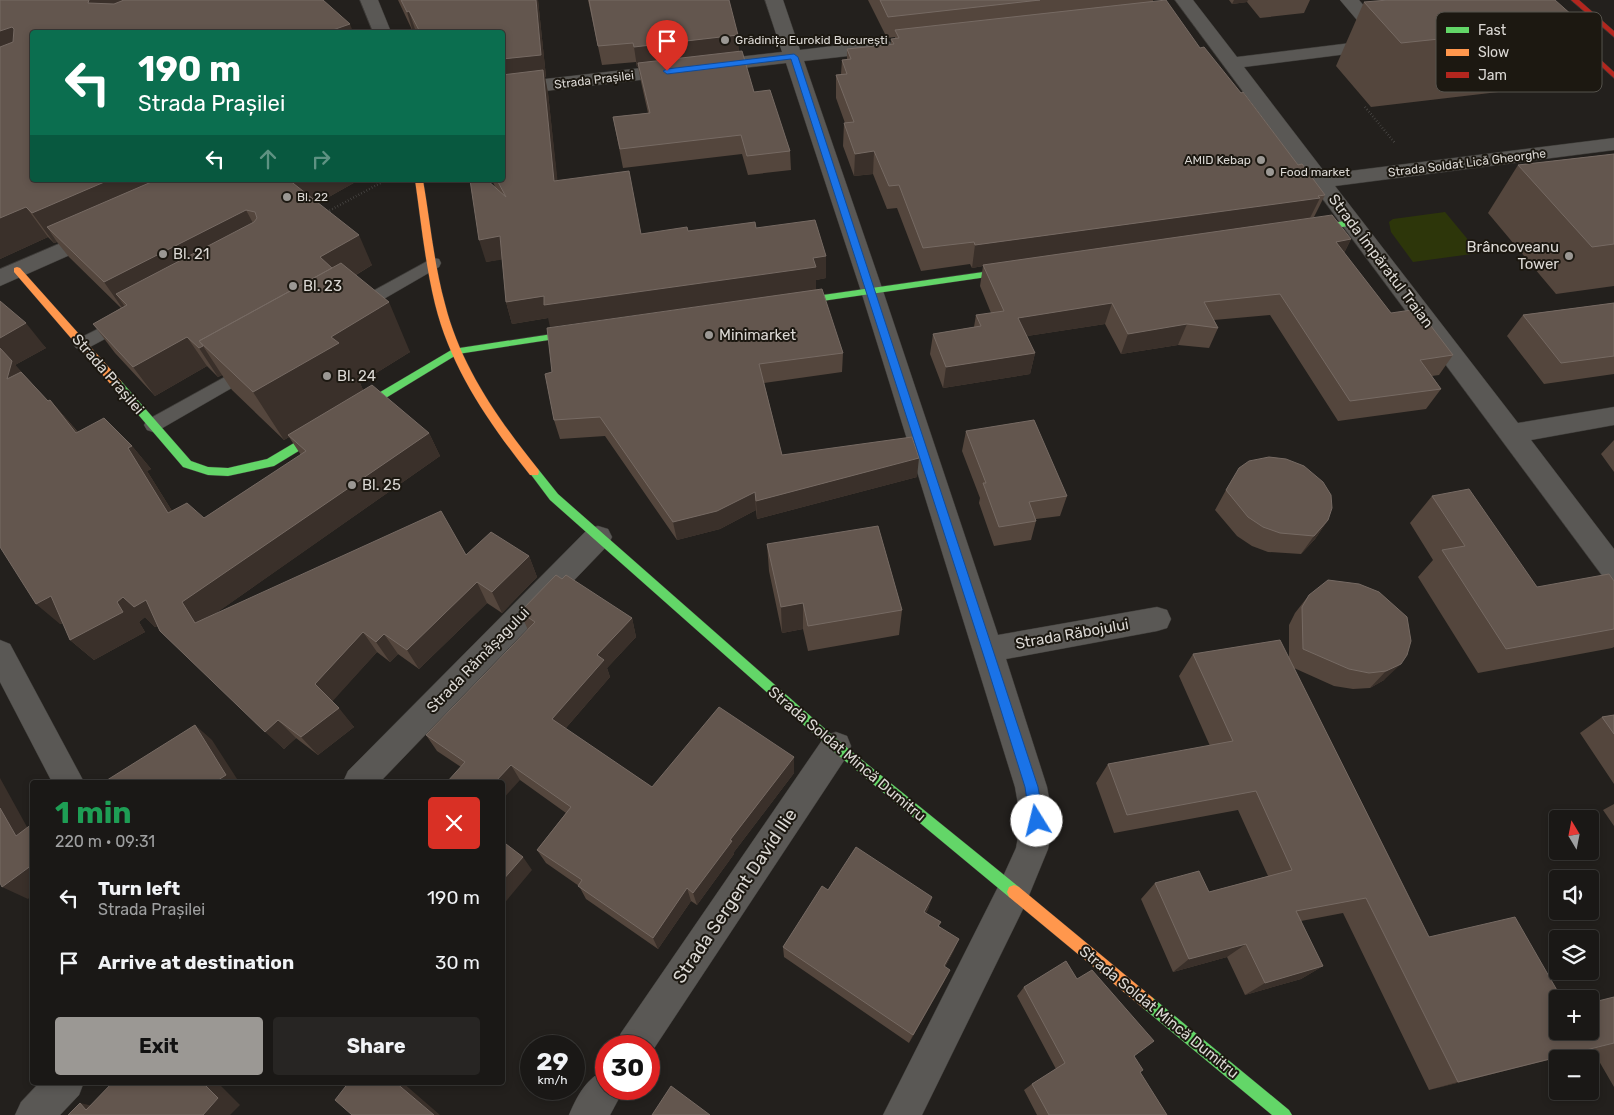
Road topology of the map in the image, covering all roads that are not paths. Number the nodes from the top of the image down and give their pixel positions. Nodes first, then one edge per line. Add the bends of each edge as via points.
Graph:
1 (369, 0) edge
2 (774, 0) edge
3 (1349, 0) edge
4 (1532, 0) edge
5 (1576, 0) edge
6 (1188, 5) edge
7 (1545, 12) edge
8 (1589, 12) edge
9 (1169, 14) edge
10 (1602, 24) edge
11 (381, 30) edge
12 (1614, 35) edge
13 (900, 44) edge
14 (794, 57) junction
15 (1231, 63) junction
16 (1602, 65) edge
17 (1614, 76) edge
18 (505, 90) edge
19 (1614, 144) edge
20 (1321, 181) junction
21 (419, 182) edge
22 (1352, 223) junction
23 (114, 227) edge
24 (1292, 231) edge
25 (433, 263) junction
26 (1028, 269) edge
27 (9, 274) edge
28 (872, 291) junction
29 (778, 304) edge
30 (142, 312) edge
31 (347, 313) edge
32 (594, 331) edge
33 (82, 344) junction
34 (456, 351) junction
35 (261, 363) edge
36 (1614, 416) edge
37 (153, 425) junction
38 (1511, 434) junction
39 (598, 537) junction
40 (1614, 570) edge
41 (1157, 619) dead end
42 (988, 649) junction
43 (0, 653) edge
44 (836, 746) junction
45 (67, 780) edge
46 (361, 780) edge
47 (1013, 892) junction
48 (641, 1035) edge
49 (63, 1085) edge
50 (598, 1100) edge
51 (34, 1115) edge
52 (588, 1115) edge
53 (902, 1115) edge
54 (1284, 1115) edge

1 - 11 street
2 - 14 street
3 - 15 street via 1377,32 1380,40 1372,46
4 - 7 street
5 - 8 street
6 - 9 street
6 - 15 street, Strada Împăratul Traian
10 - 12 street
13 - 14 street, Strada Prașilei
14 - 18 street, Strada Prașilei
14 - 28 street
15 - 20 street, Strada Împăratul Traian
16 - 17 street
19 - 20 street, Strada Soldat Lică Gheorghe
20 - 22 street, Strada Împăratul Traian
21 - 25 street, Strada Soldat Mincă Dumitru
22 - 24 street
22 - 38 street, Strada Împăratul Traian
23 - 27 street, Strada Prașilei
25 - 31 lane
25 - 34 street, Strada Soldat Mincă Dumitru via 445,323
26 - 28 street
27 - 33 street, Strada Prașilei
28 - 29 street
28 - 42 street
30 - 33 lane
32 - 34 street
33 - 37 street, Strada Prașilei
34 - 37 street, Strada Prașilei via 270,464 245,471 204,472 187,464
34 - 39 street, Strada Soldat Mincă Dumitru via 482,401 517,453 554,497
35 - 37 lane
36 - 38 street
38 - 40 street, Strada Împăratul Traian
39 - 44 street, Strada Soldat Mincă Dumitru
39 - 46 street, Strada Rămășagului
41 - 42 street, Strada Răbojului
42 - 47 street via 1031,787 1037,821 1032,849
43 - 45 street
44 - 47 street, Strada Soldat Mincă Dumitru
44 - 48 street, Strada Sergent David Ilie
47 - 53 street
47 - 54 street, Strada Soldat Mincă Dumitru
49 - 51 street
50 - 52 street

